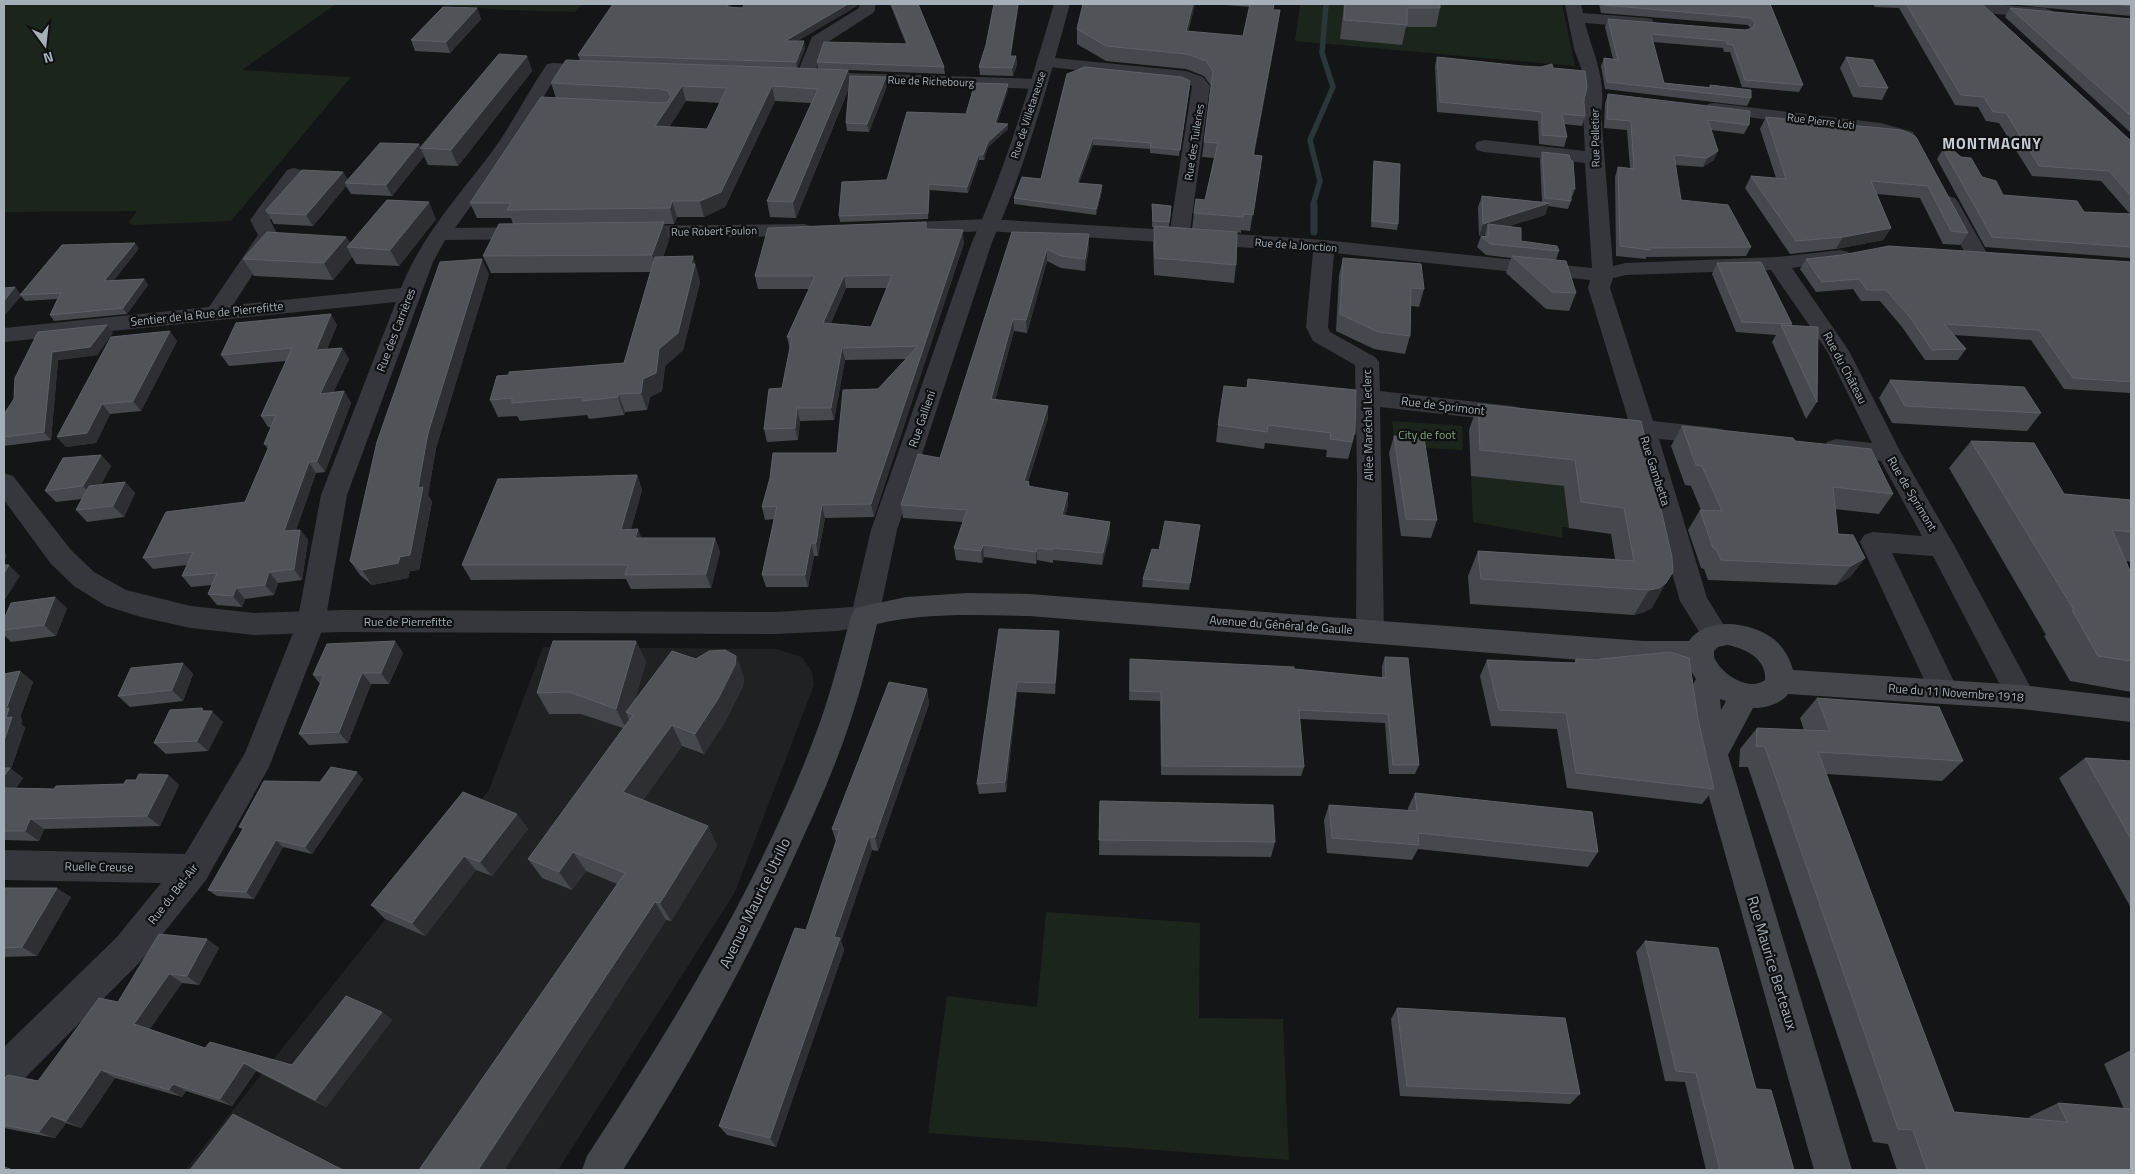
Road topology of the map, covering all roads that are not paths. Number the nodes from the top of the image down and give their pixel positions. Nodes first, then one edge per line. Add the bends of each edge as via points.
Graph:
1 (867, 4) edge
2 (1062, 4) edge
3 (1976, 6) edge
4 (1574, 10) edge
5 (2061, 15) edge
6 (1663, 24) edge
7 (2002, 25) edge
8 (1045, 62) junction
9 (612, 70) edge
10 (786, 76) edge
11 (805, 76) junction
12 (1038, 84) junction
13 (1697, 106) edge
14 (1918, 145) edge
15 (1484, 146) dead end
16 (1595, 158) junction
17 (294, 174) dead end
18 (1942, 190) edge
19 (988, 225) junction
20 (875, 229) edge
21 (819, 230) edge
22 (608, 232) edge
23 (549, 233) edge
24 (439, 234) junction
25 (1179, 238) junction
26 (1324, 246) junction
27 (1858, 252) edge
28 (1977, 255) edge
29 (1777, 263) junction
30 (1603, 274) junction
31 (410, 294) junction
32 (217, 312) junction
33 (4, 336) edge
34 (1368, 398) junction
35 (1534, 417) edge
36 (1603, 424) edge
37 (1642, 429) junction
38 (1736, 438) edge
39 (1812, 446) edge
40 (1889, 453) junction
41 (4, 482) edge
42 (1942, 546) junction
43 (865, 616) junction
44 (311, 623) junction
45 (1370, 632) junction
46 (1707, 644) junction
47 (1711, 679) junction
48 (1779, 681) junction
49 (1944, 692) junction
50 (1745, 695) junction
51 (2021, 697) junction
52 (2131, 710) edge
53 (1712, 754) junction
54 (4, 865) edge
55 (194, 869) junction
56 (4, 1073) edge
57 (600, 1170) edge
58 (1833, 1170) edge

1 - 11 street via 866,10 818,41
2 - 8 street, Rue de Villetaneuse
3 - 5 street
3 - 7 main road
4 - 6 street
4 - 16 street, Rue Pelletier via 1592,73 1604,96 1592,112
8 - 12 street, Rue de Villetaneuse
8 - 25 street, Rue des Tuileries via 1186,76 1201,86
9 - 24 street, Rue des Carrières via 553,68 540,104
10 - 11 street, Rue de Richebourg
11 - 12 street, Rue de Richebourg
12 - 19 street, Rue de Villetaneuse via 996,211
13 - 14 street, Rue Pierre Loti via 1881,129 1907,136
15 - 16 street
16 - 30 street, Rue Pelletier
17 - 32 street via 260,220 268,235
18 - 28 street
19 - 20 street
19 - 25 street, Rue de la Jonction
19 - 43 street, Rue Gallieni via 884,530
21 - 22 street, Rue Robert Foulon
23 - 24 street
24 - 31 street, Rue des Carrières via 426,252
25 - 26 street, Rue de la Jonction
26 - 30 street, Rue de la Jonction
26 - 34 street, Allée Maréchal Leclerc via 1317,327 1321,336 1367,362
27 - 29 street
29 - 30 street via 1626,269
29 - 40 street, Rue du Château via 1838,352
30 - 37 street, Rue Gambetta via 1599,288
31 - 32 street, Sentier de la Rue de Pierrefitte
31 - 44 street, Rue des Carrières via 356,430 334,496
32 - 33 street, Sentier de la Rue de Pierrefitte
34 - 35 street, Rue de Sprimont
34 - 45 street, Allée Maréchal Leclerc
36 - 37 street
37 - 38 street
37 - 46 street, Rue Gambetta
39 - 40 street, Rue de Sprimont
40 - 42 street, Rue de Sprimont
41 - 44 street, Rue de Pierrefitte via 70,566 116,598 165,612 218,621
42 - 49 street, Rue de Sprimont via 1873,542
42 - 51 street, Rue de Sprimont
43 - 44 street, Rue de Pierrefitte via 775,623
43 - 45 main road, Avenue du Général de Gaulle via 929,604 1029,605
43 - 57 main road, Avenue Maurice Utrillo via 830,735 772,873 694,1022
44 - 55 street, Rue du Bel-Air via 258,758
45 - 46 main road, Avenue du Général de Gaulle via 1643,653
46 - 47 main road via 1700,661
46 - 48 main road, Avenue du Général de Gaulle via 1740,636 1772,656 1778,666
47 - 50 main road
47 - 53 main road, Rue Maurice Berteaux via 1704,692
48 - 49 main road, Rue du 11 Novembre 1918
48 - 50 main road via 1768,694
49 - 51 main road, Rue du 11 Novembre 1918
50 - 53 main road
51 - 52 main road, Rue du 11 Novembre 1918
53 - 58 main road, Rue Maurice Berteaux
54 - 55 street, Ruelle Creuse
55 - 56 street, Rue du Bel-Air via 129,949

